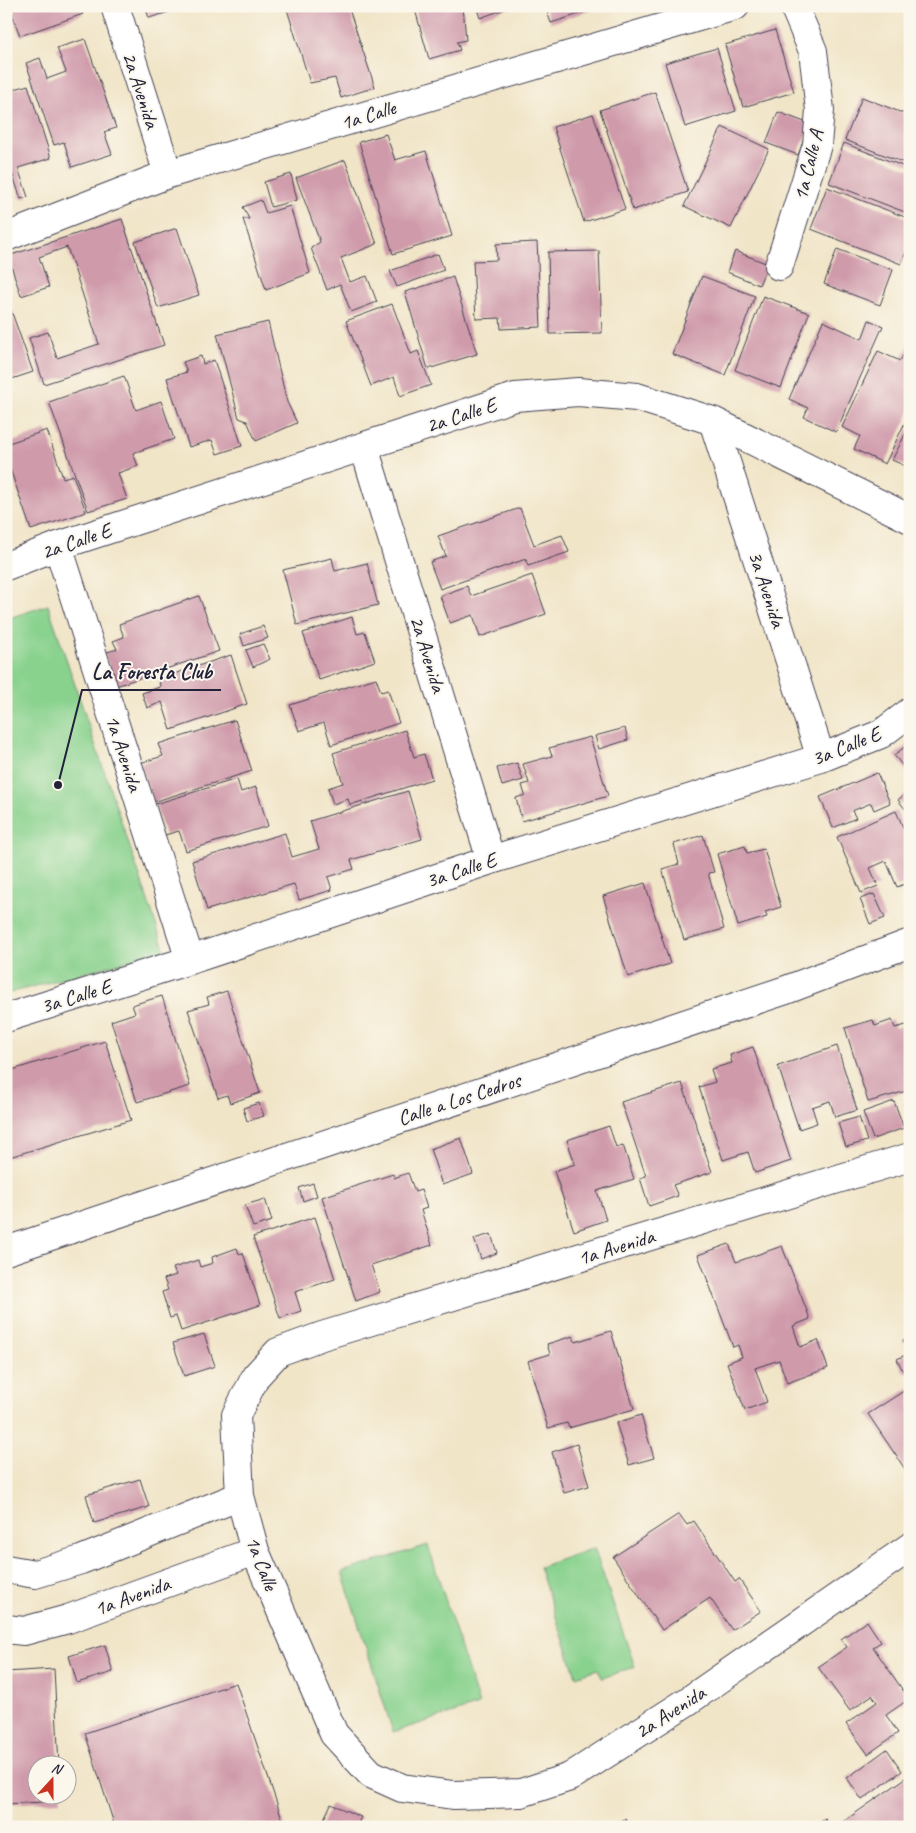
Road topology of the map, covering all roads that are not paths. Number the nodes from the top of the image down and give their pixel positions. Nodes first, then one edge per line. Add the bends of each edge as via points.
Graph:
1 (115, 6) edge
2 (735, 6) edge
3 (794, 6) edge
4 (168, 174) junction
5 (6, 237) edge
6 (779, 266) dead end
7 (713, 420) junction
8 (364, 447) junction
9 (910, 519) edge
10 (58, 546) junction
11 (6, 566) edge
12 (910, 712) edge
13 (821, 758) junction
14 (492, 860) junction
15 (910, 943) edge
16 (190, 960) junction
17 (6, 1018) edge
18 (910, 1157) edge
19 (6, 1250) edge
20 (322, 1336) joint
21 (240, 1496) junction
22 (910, 1547) edge
23 (255, 1551) junction
24 (6, 1569) edge
25 (6, 1629) edge
26 (402, 1788) joint

1 - 4 street, 2a Avenida
2 - 4 street, 1a Calle
3 - 6 street, 1a Calle A via 813,51 820,110 817,145
4 - 5 street, 1a Calle
7 - 8 street, 2a Calle E via 637,397 578,392 515,397
7 - 9 street, 2a Calle E
7 - 13 street, 3a Avenida
8 - 10 street, 2a Calle E
8 - 14 street, 2a Avenida
10 - 11 street, 2a Calle E
10 - 16 street, 1a Avenida
12 - 13 street, 3a Calle E via 882,734
13 - 14 street, 3a Calle E
14 - 16 street, 3a Calle E
15 - 19 street, Calle a Los Cedros via 786,990
16 - 17 street, 3a Calle E
18 - 20 street, 1a Avenida
20 - 21 street, 1a Calle via 278,1352 256,1376 236,1415
21 - 23 street, 1a Calle
21 - 24 street via 81,1560 35,1574
22 - 26 street, 2a Avenida via 688,1701 570,1777 521,1793 454,1795
23 - 25 street, 1a Avenida via 68,1619 24,1630
23 - 26 street, 1a Calle via 334,1734 371,1774

